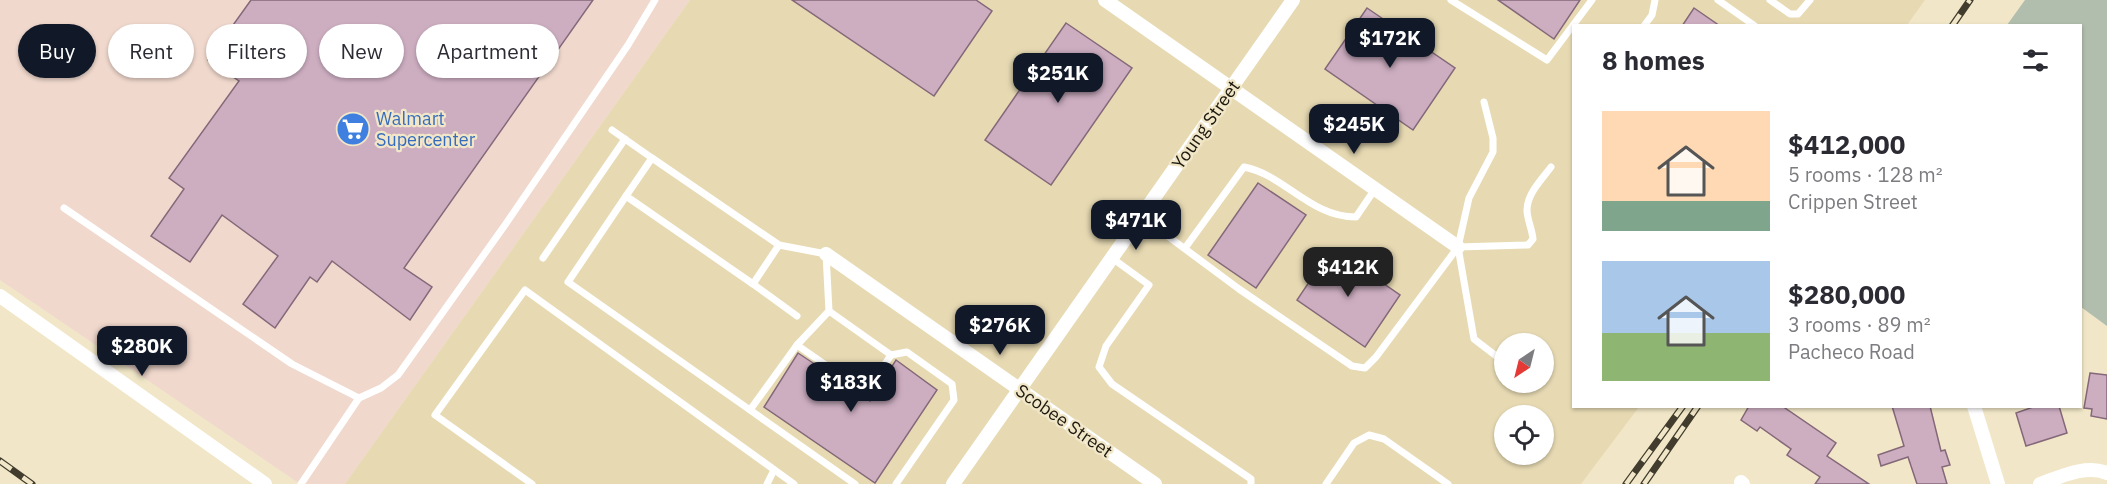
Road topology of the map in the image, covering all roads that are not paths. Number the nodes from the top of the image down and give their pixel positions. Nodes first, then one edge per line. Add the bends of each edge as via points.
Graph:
1 (655, 0) edge
2 (1105, 0) edge
3 (1293, 0) edge
4 (1451, 0) edge
5 (1592, 0) edge
6 (1655, 0) edge
7 (1718, 0) edge
8 (1770, 0) edge
9 (1810, 0) edge
10 (1574, 24) edge
11 (1645, 24) edge
12 (1752, 24) edge
13 (1572, 26) edge
14 (1232, 88) junction
15 (1484, 102) dead end
16 (612, 130) dead end
17 (625, 139) junction
18 (652, 158) junction
19 (1551, 167) dead end
20 (1376, 189) junction
21 (626, 196) junction
22 (64, 208) dead end
23 (1142, 217) junction
24 (779, 245) junction
25 (1185, 248) junction
26 (1458, 248) junction
27 (826, 254) junction
28 (543, 258) dead end
29 (1112, 258) junction
30 (753, 284) junction
31 (0, 296) edge
32 (829, 311) junction
33 (797, 316) dead end
34 (797, 345) junction
35 (1494, 354) edge
36 (891, 355) junction
37 (1020, 390) junction
38 (359, 398) junction
39 (1975, 408) edge
40 (750, 410) junction
41 (774, 470) junction
42 (2107, 473) edge
43 (265, 484) edge
44 (301, 484) edge
45 (532, 484) edge
46 (767, 484) edge
47 (794, 484) edge
48 (855, 484) edge
49 (896, 484) edge
50 (953, 484) edge
51 (1155, 484) edge
52 (1251, 484) edge
53 (1326, 484) edge
54 (1448, 484) edge
55 (1998, 484) edge
56 (2040, 484) edge

1 - 38 lane via 512,215 398,375
2 - 14 street
3 - 14 street, Young Street
4 - 13 lane via 1546,60
5 - 10 lane
6 - 11 lane
7 - 12 lane
8 - 9 lane via 1790,14 1798,14
14 - 20 street
14 - 23 street, Young Street
15 - 26 lane via 1493,152 1468,198
16 - 17 lane
17 - 18 lane
17 - 28 lane
18 - 21 lane
18 - 24 lane
19 - 26 lane via 1528,204 1533,239 1528,245
20 - 25 lane via 1356,217 1341,217 1317,207 1258,170 1244,167
20 - 26 street
21 - 30 lane
21 - 40 lane via 567,282
22 - 38 lane via 292,364
23 - 25 lane
23 - 29 street, Young Street
24 - 27 lane
24 - 30 lane
25 - 26 lane via 1352,366 1365,368
26 - 35 lane via 1474,339
27 - 32 lane
27 - 37 street, Scobee Street
29 - 37 street, Young Street
29 - 52 lane via 1149,285 1106,346 1099,367 1112,384 1251,479
30 - 33 lane
31 - 43 street
32 - 34 lane
32 - 36 lane
34 - 36 lane via 866,393
34 - 40 lane
36 - 49 lane via 907,352 952,384 954,400
37 - 50 street, Young Street
37 - 51 street, Scobee Street
38 - 44 lane
39 - 55 street
40 - 48 lane
41 - 45 lane via 525,290 435,415
41 - 46 lane
41 - 47 lane
42 - 56 street via 2075,472
53 - 54 lane via 1354,443 1369,435 1384,439

